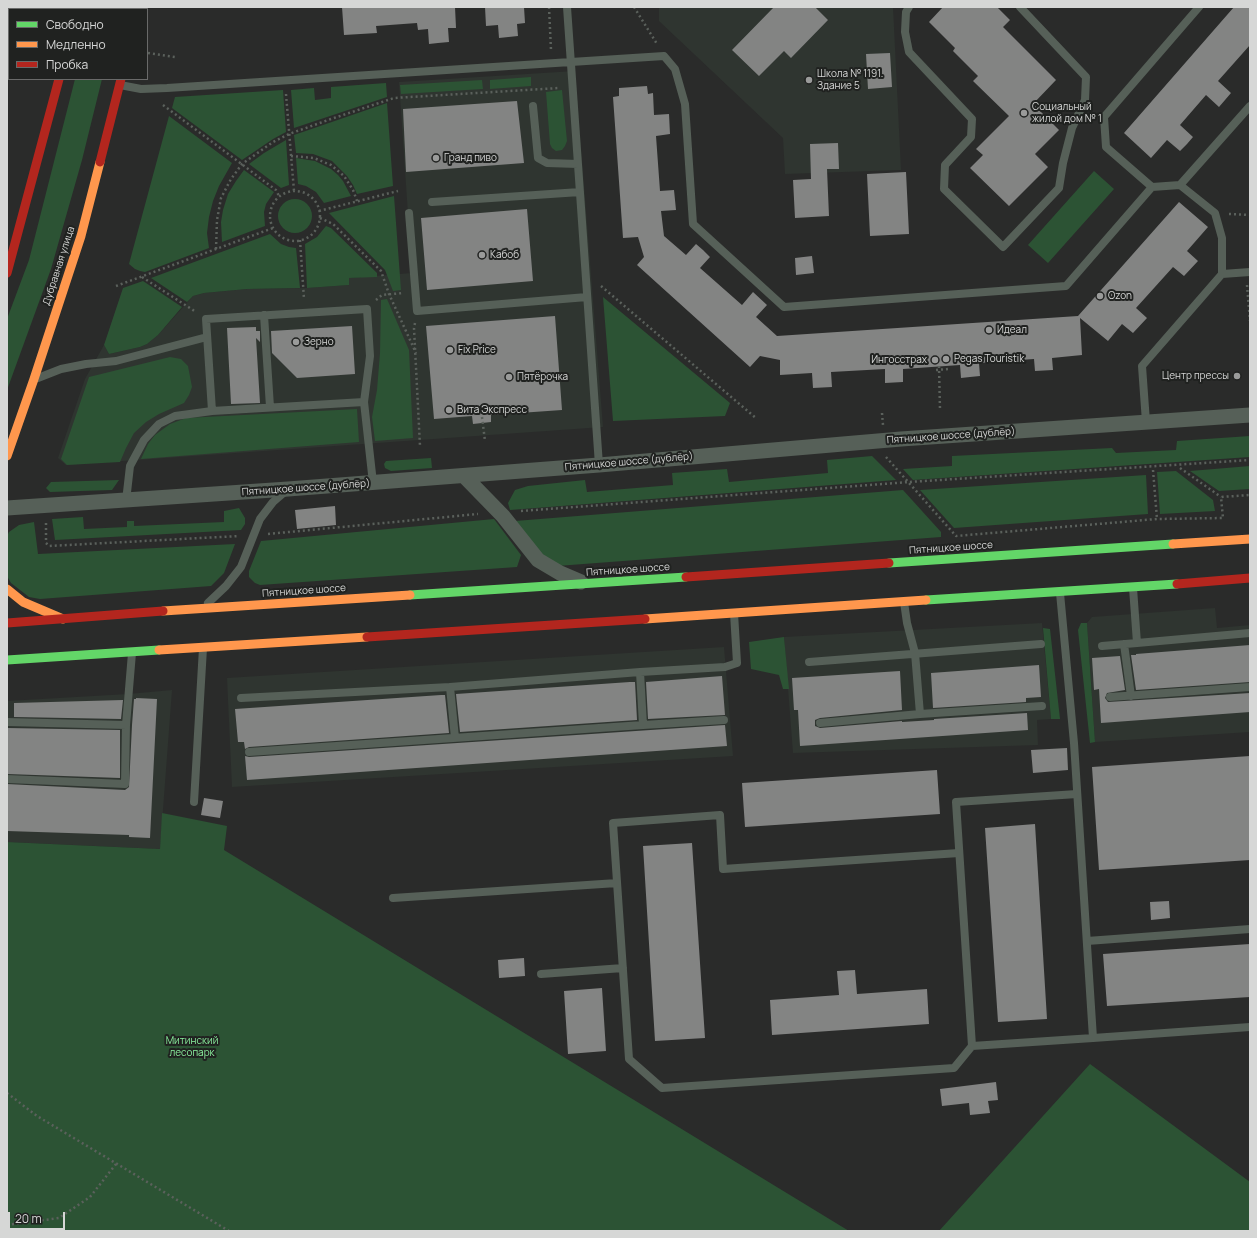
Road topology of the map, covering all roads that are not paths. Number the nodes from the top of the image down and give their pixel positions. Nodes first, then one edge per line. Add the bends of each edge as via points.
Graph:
1 (567, 7) edge
2 (909, 7) edge
3 (1020, 7) edge
4 (1199, 7) edge
5 (571, 63) junction
6 (59, 80) edge
7 (120, 82) edge
8 (533, 106) dead end
9 (1250, 106) edge
10 (578, 164) junction
11 (1180, 185) junction
12 (1152, 187) junction
13 (580, 192) junction
14 (432, 202) dead end
15 (409, 213) dead end
16 (7, 272) edge
17 (1248, 273) edge
18 (1222, 274) junction
19 (587, 297) junction
20 (264, 315) junction
21 (207, 337) junction
22 (34, 379) junction
23 (364, 402) junction
24 (270, 408) junction
25 (212, 411) junction
26 (1250, 415) edge
27 (1146, 422) junction
28 (7, 456) edge
29 (599, 465) junction
30 (464, 476) junction
31 (373, 483) junction
32 (288, 489) junction
33 (126, 501) junction
34 (7, 508) edge
35 (1250, 539) edge
36 (1250, 578) edge
37 (586, 584) junction
38 (1133, 587) junction
39 (7, 589) edge
40 (1060, 591) junction
41 (904, 601) junction
42 (203, 608) junction
43 (734, 612) junction
44 (64, 619) junction
45 (7, 623) edge
46 (1250, 633) edge
47 (1137, 642) junction
48 (1042, 644) dead end
49 (1124, 644) junction
50 (1102, 646) dead end
51 (203, 647) junction
52 (132, 652) junction
53 (915, 653) junction
54 (7, 660) edge
55 (809, 662) dead end
56 (640, 672) junction
57 (450, 687) junction
58 (1250, 687) edge
59 (1131, 696) junction
60 (1110, 697) dead end
61 (241, 698) dead end
62 (1042, 706) dead end
63 (920, 714) junction
64 (724, 720) dead end
65 (7, 722) edge
66 (820, 723) dead end
67 (126, 725) junction
68 (643, 725) junction
69 (455, 738) junction
70 (249, 752) dead end
71 (7, 779) edge
72 (1077, 794) junction
73 (194, 802) dead end
74 (959, 854) junction
75 (617, 883) junction
76 (393, 898) dead end
77 (1250, 929) edge
78 (1087, 940) junction
79 (623, 968) junction
80 (541, 974) dead end
81 (1250, 1027) edge
82 (1093, 1038) junction
83 (972, 1046) junction

1 - 5 lane
2 - 3 lane via 906,12 905,32 909,52 972,120 971,137 945,165 944,189 1003,247 1060,188 1072,128 1085,100 1086,77
4 - 12 lane via 1104,117 1106,147
5 - 7 lane via 141,89
5 - 10 lane
5 - 12 lane via 664,56 675,68 685,104 693,224 784,307 1066,286
6 - 16 main road
7 - 22 main road, Дубравная улица via 81,236
8 - 10 lane via 538,158 547,163
9 - 11 lane
10 - 13 lane
11 - 12 lane
11 - 18 lane via 1215,213 1222,238
13 - 14 lane
13 - 19 lane
15 - 19 lane via 417,311
17 - 18 lane
18 - 27 lane via 1142,366
19 - 29 lane
20 - 21 lane via 206,319
20 - 23 lane via 367,309 370,356
20 - 24 lane
21 - 22 lane via 116,361 61,369
21 - 25 lane
22 - 28 main road, Дубравная улица
23 - 24 lane
23 - 31 lane
24 - 25 lane
25 - 33 lane via 175,416 154,429 144,440 130,466
26 - 27 street, Пятницкое шоссе (дублёр)
27 - 29 street, Пятницкое шоссе (дублёр) via 890,440
29 - 30 street, Пятницкое шоссе (дублёр)
30 - 31 street, Пятницкое шоссе (дублёр)
30 - 37 street via 499,512 538,560
31 - 32 street, Пятницкое шоссе (дублёр)
32 - 33 street, Пятницкое шоссе (дублёр)
32 - 42 lane via 273,502 260,519 241,566 226,586
33 - 34 street, Пятницкое шоссе (дублёр)
35 - 37 main road, Пятницкое шоссе
36 - 38 main road
37 - 42 main road, Пятницкое шоссе
38 - 40 main road
38 - 47 lane
39 - 44 main road via 23,602
40 - 41 main road
40 - 72 lane
41 - 43 main road
41 - 53 lane
42 - 44 main road, Пятницкое шоссе
43 - 51 main road
43 - 56 lane via 737,663 726,667
44 - 45 main road, Пятницкое шоссе
46 - 47 lane
47 - 49 lane
48 - 53 lane
49 - 50 lane
49 - 59 lane
51 - 52 main road
51 - 73 lane
52 - 54 main road
52 - 67 lane
53 - 55 lane
53 - 63 lane
56 - 57 lane
56 - 68 lane
57 - 61 lane
57 - 69 lane
58 - 59 lane
59 - 60 lane
62 - 63 lane
63 - 66 lane
64 - 68 lane
65 - 67 lane
67 - 71 lane via 125,784
68 - 69 lane
69 - 70 lane
72 - 74 lane via 956,802
72 - 78 lane
74 - 75 lane via 723,869 720,816 613,823
74 - 83 lane
75 - 76 lane
75 - 79 lane
77 - 78 lane
78 - 82 lane
79 - 80 lane
79 - 83 lane via 629,1059 662,1088 954,1068
81 - 82 lane
82 - 83 lane

